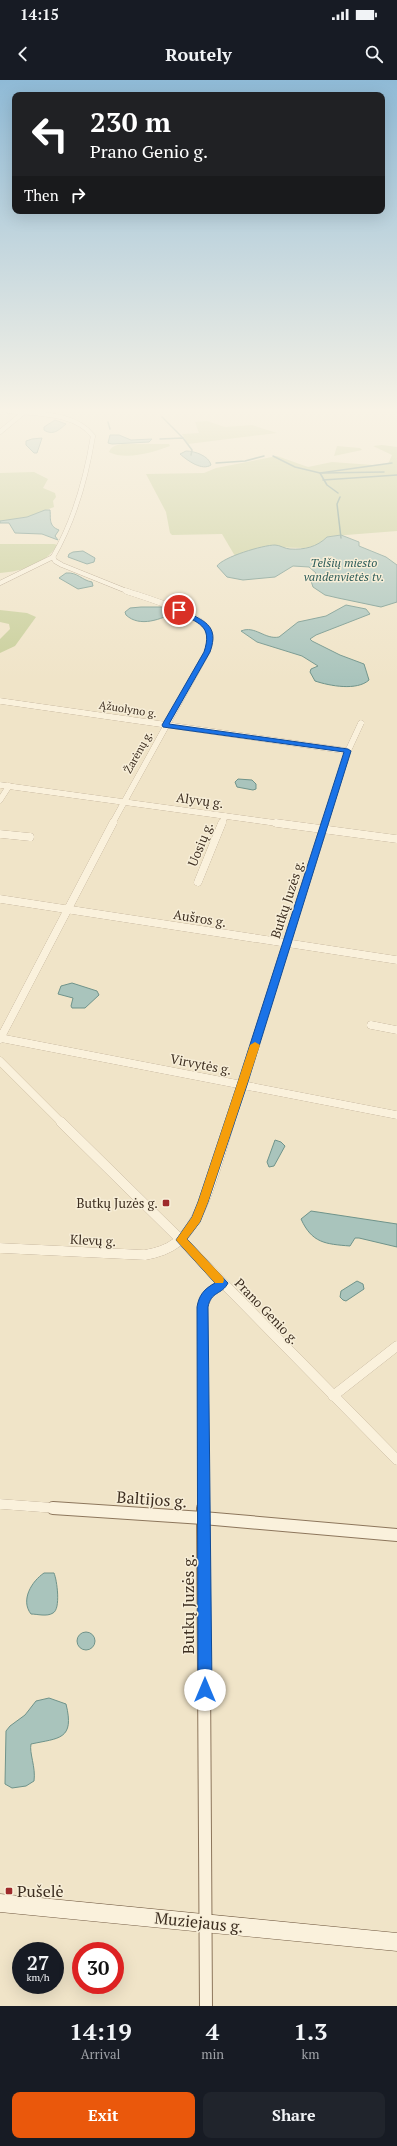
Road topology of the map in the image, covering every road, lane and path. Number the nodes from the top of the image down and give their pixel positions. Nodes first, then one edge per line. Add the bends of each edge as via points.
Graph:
1 (78, 501) edge
2 (53, 557) junction
3 (0, 583) edge
4 (0, 701) edge
5 (361, 723) dead end
6 (165, 725) junction
7 (348, 751) junction
8 (0, 785) edge
9 (9, 786) junction
10 (0, 800) edge
11 (124, 801) junction
12 (225, 816) junction
13 (324, 829) junction
14 (0, 834) edge
15 (30, 837) dead end
16 (397, 839) edge
17 (198, 882) dead end
18 (0, 898) edge
19 (68, 910) junction
20 (288, 943) junction
21 (397, 960) edge
22 (371, 1025) dead end
23 (397, 1030) edge
24 (0, 1038) edge
25 (0, 1061) edge
26 (242, 1085) junction
27 (397, 1115) edge
28 (181, 1240) junction
29 (0, 1248) edge
30 (222, 1283) junction
31 (397, 1346) edge
32 (333, 1396) junction
33 (397, 1460) edge
34 (0, 1504) edge
35 (203, 1518) junction
36 (397, 1535) edge
37 (0, 1903) edge
38 (204, 1922) junction
39 (397, 1942) edge
40 (206, 2006) edge

1 - 2 street via 65,539
2 - 3 street
2 - 6 street, Žarėnų g. via 62,565 193,617 203,623 209,632 211,640 207,652
4 - 6 street, Ąžuolyno g.
5 - 7 street, Butkų Juzės g.
6 - 7 street, Ąžuolyno g.
6 - 11 street, Žarėnų g.
7 - 13 street, Butkų Juzės g.
8 - 9 street, Alyvų g.
9 - 10 street
9 - 11 street, Alyvų g.
11 - 12 street, Alyvų g.
11 - 19 street, Žarėnų g.
12 - 13 street, Alyvų g.
12 - 17 street, Uosių g.
13 - 16 street, Alyvų g.
13 - 20 street, Butkų Juzės g.
14 - 15 street
18 - 19 street, Aušros g.
19 - 20 street, Aušros g.
19 - 24 street, Žarėnų g.
20 - 21 street, Aušros g.
20 - 26 street, Butkų Juzės g.
22 - 23 street
24 - 26 street, Virvytės g.
25 - 28 street, Prano Genio g.
26 - 27 street, Virvytės g.
26 - 28 street, Butkų Juzės g. via 196,1220
28 - 29 street, Klevų g. via 166,1251 146,1255
28 - 30 street, Prano Genio g.
30 - 32 street, Prano Genio g.
30 - 35 street, Butkų Juzės g. via 208,1293 202,1307
31 - 32 street
32 - 33 street, Prano Genio g.
34 - 35 street, Baltijos g.
35 - 36 street, Baltijos g.
35 - 38 street, Butkų Juzės g.
37 - 38 main road, Muziejaus g.
38 - 39 main road, Muziejaus g.
38 - 40 street, Butkų Juzės g.

